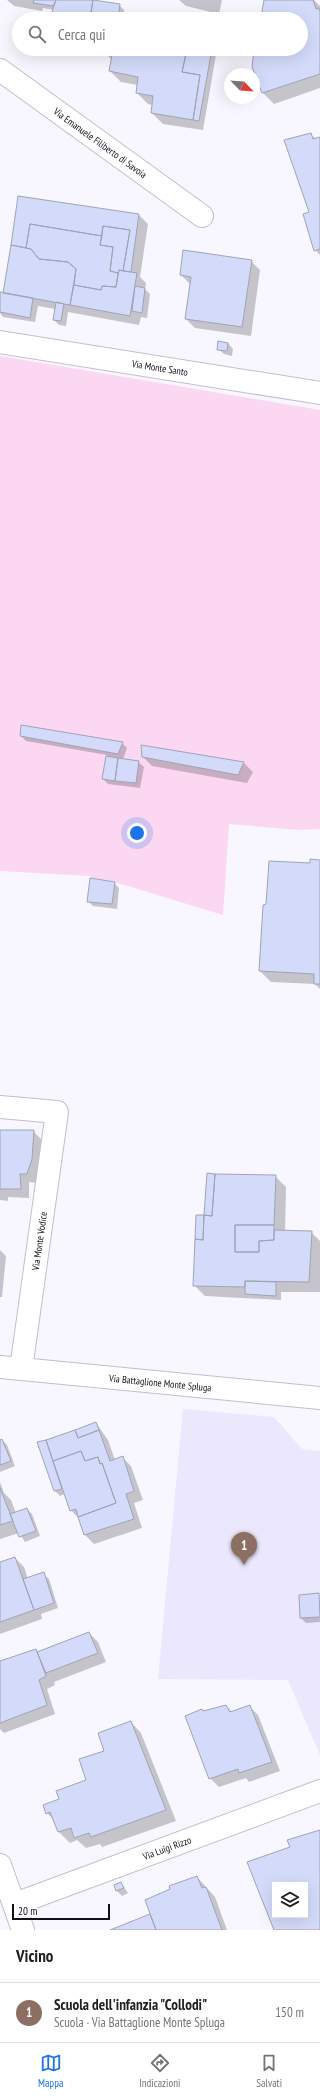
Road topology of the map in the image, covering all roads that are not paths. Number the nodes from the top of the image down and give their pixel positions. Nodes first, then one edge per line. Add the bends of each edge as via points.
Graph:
1 (0, 70) edge
2 (202, 216) dead end
3 (0, 342) edge
4 (320, 393) edge
5 (0, 1107) edge
6 (0, 1367) edge
7 (21, 1369) junction
8 (320, 1398) edge
9 (320, 1792) edge
10 (0, 1866) edge
11 (15, 1904) junction
12 (23, 1930) edge

1 - 2 street, Via Emanuele Filiberto di Savoia
3 - 4 street, Via Monte Santo
5 - 7 street, Via Monte Vodice via 57,1112
6 - 7 street, Via Battaglione Monte Spluga
7 - 8 street, Via Battaglione Monte Spluga
9 - 11 street, Via Luigi Rizzo
10 - 11 street
11 - 12 street

